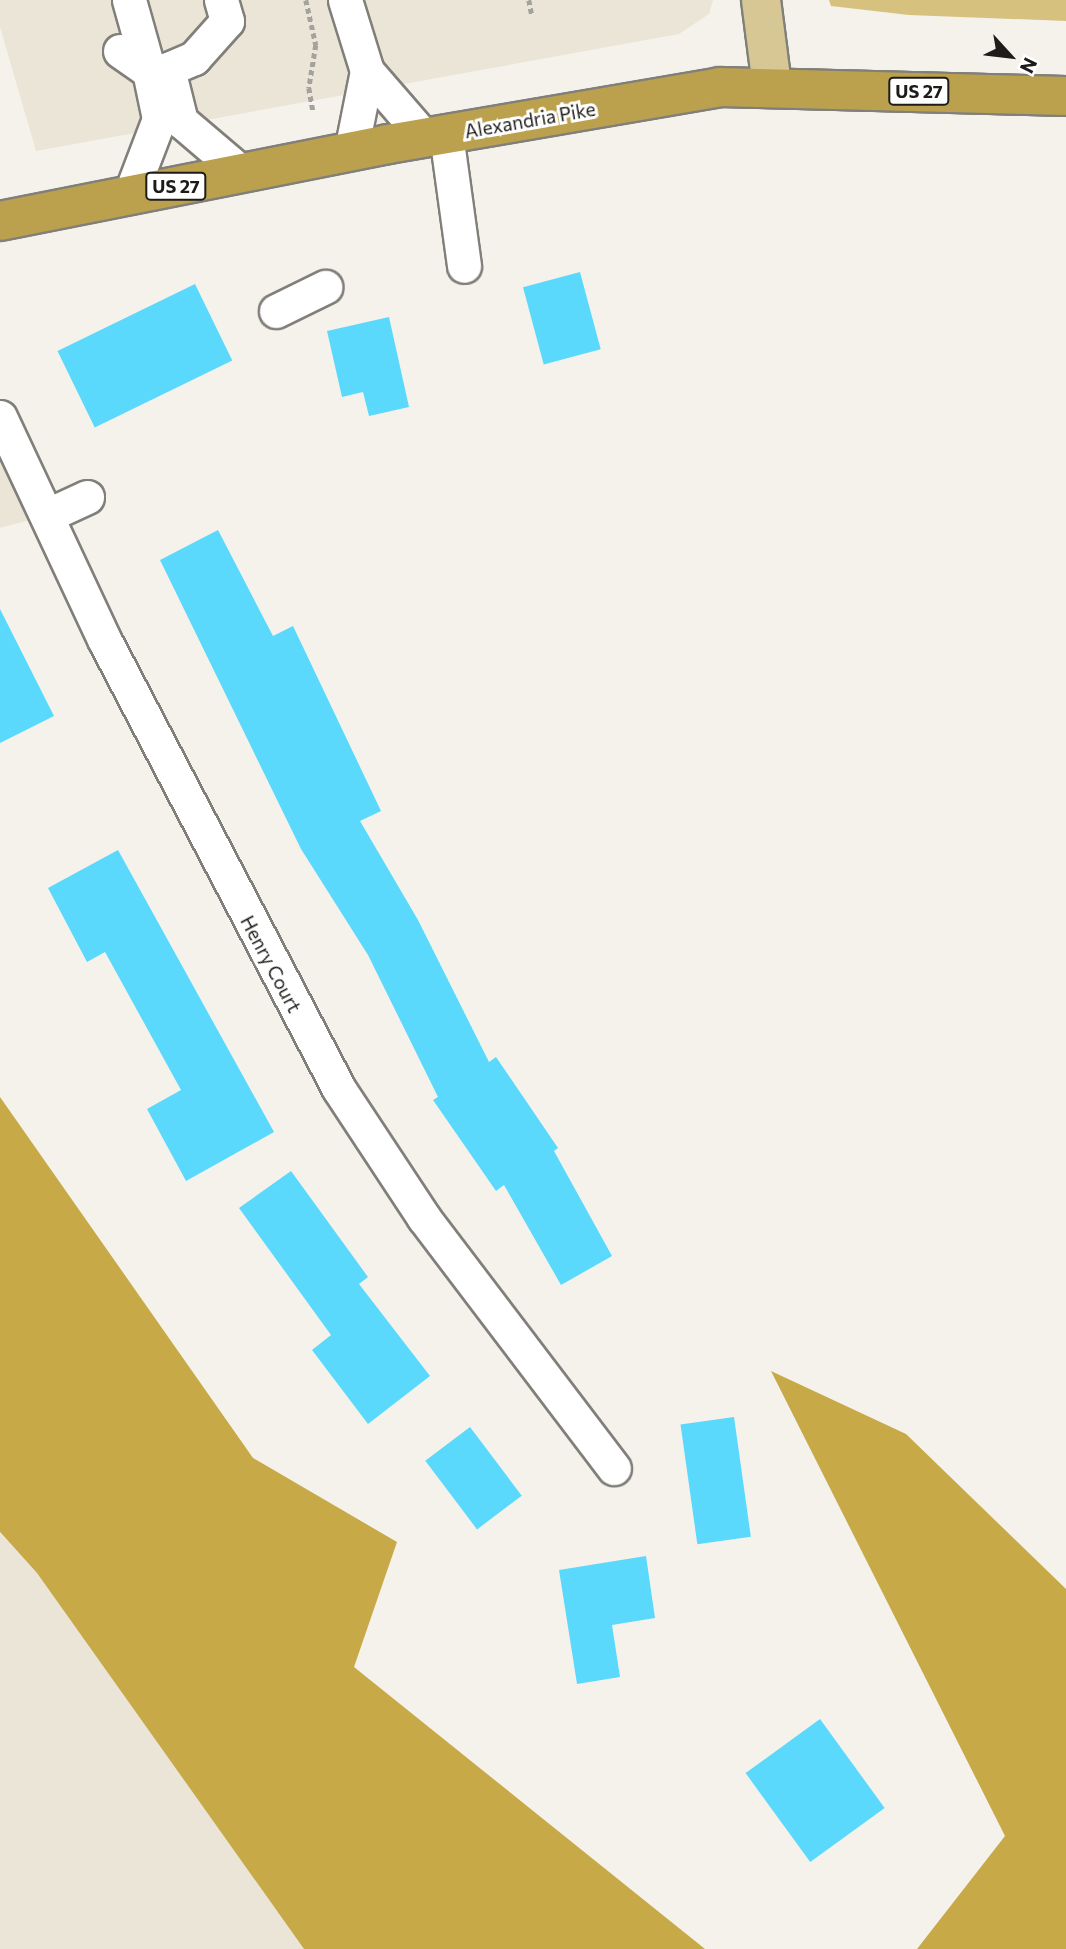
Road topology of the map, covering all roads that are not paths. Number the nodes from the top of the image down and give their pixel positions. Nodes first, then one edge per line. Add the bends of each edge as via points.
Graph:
1 (129, 0) edge
2 (221, 0) edge
3 (345, 0) edge
4 (761, 0) edge
5 (120, 51) dead end
6 (159, 70) junction
7 (367, 71) junction
8 (772, 86) junction
9 (1066, 96) edge
10 (435, 136) junction
11 (351, 151) junction
12 (242, 173) junction
13 (130, 195) junction
14 (0, 221) edge
15 (464, 266) dead end
16 (325, 287) dead end
17 (276, 311) dead end
18 (0, 417) edge
19 (87, 497) dead end
20 (48, 515) junction
21 (614, 1468) dead end

1 - 6 street
2 - 6 street via 227,21 194,58
3 - 7 street
4 - 8 main road
5 - 6 street
6 - 12 street via 181,121
6 - 13 street via 159,119
7 - 10 street
7 - 11 street
8 - 9 highway, Alexandria Pike / US 27
8 - 10 highway, Alexandria Pike / US 27 via 720,87
10 - 11 highway, Alexandria Pike / US 27
10 - 15 street
11 - 12 highway, Alexandria Pike / US 27
12 - 13 highway, Alexandria Pike / US 27
13 - 14 highway, Alexandria Pike / US 27
16 - 17 street
18 - 20 street, Henry Court
19 - 20 street
20 - 21 street, Henry Court via 105,641 339,1089 424,1218

